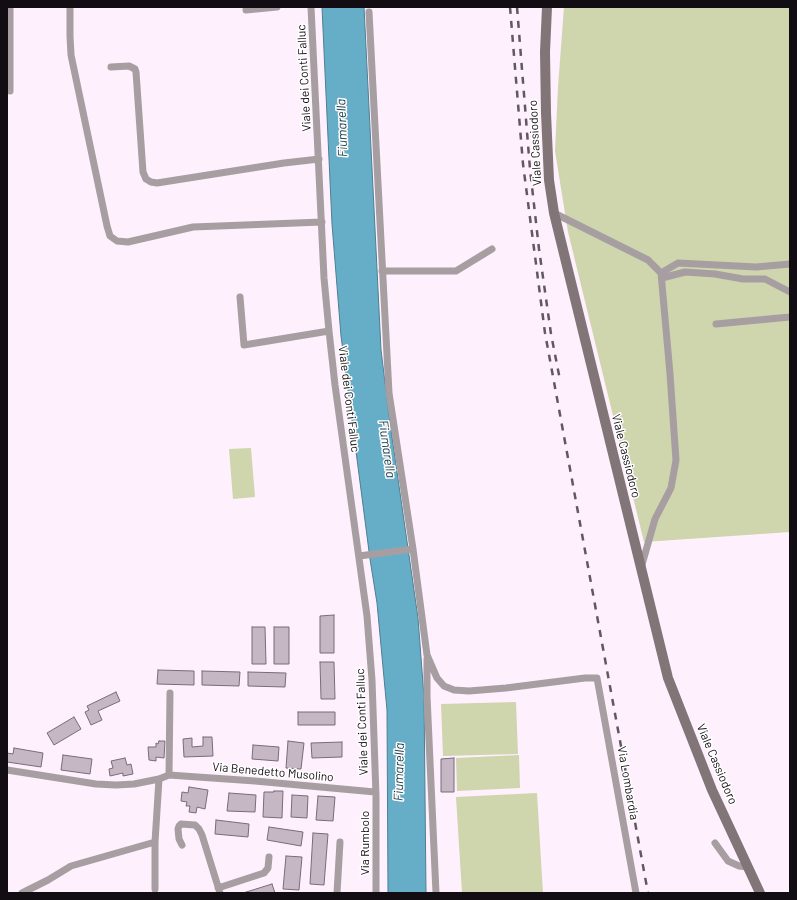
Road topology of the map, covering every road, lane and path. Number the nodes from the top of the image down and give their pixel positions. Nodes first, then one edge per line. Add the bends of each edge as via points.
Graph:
1 (10, 7) edge
2 (70, 7) edge
3 (277, 7) edge
4 (311, 7) edge
5 (547, 7) edge
6 (246, 10) dead end
7 (369, 12) dead end
8 (111, 67) dead end
9 (10, 91) dead end
10 (319, 159) junction
11 (554, 213) junction
12 (322, 222) junction
13 (492, 249) dead end
14 (790, 264) edge
15 (382, 271) junction
16 (661, 275) junction
17 (790, 292) edge
18 (240, 297) dead end
19 (790, 317) edge
20 (716, 324) dead end
21 (329, 331) junction
22 (411, 550) junction
23 (359, 556) junction
24 (640, 571) junction
25 (427, 656) junction
26 (170, 693) dead end
27 (7, 770) edge
28 (169, 775) junction
29 (159, 779) junction
30 (376, 792) junction
31 (155, 842) junction
32 (340, 842) dead end
33 (715, 843) dead end
34 (182, 845) dead end
35 (269, 858) dead end
36 (748, 867) junction
37 (155, 889) dead end
38 (219, 890) edge
39 (22, 893) edge
40 (337, 893) edge
41 (376, 893) edge
42 (436, 893) edge
43 (636, 893) edge
44 (760, 893) edge

1 - 9 street
2 - 12 street via 71,55 110,236 117,241 128,242 193,227
3 - 6 street
4 - 10 street, Viale dei Conti Falluc
5 - 11 main road, Viale Cassiodoro via 546,113 549,180
7 - 15 street
8 - 10 street via 129,66 135,69 142,172 151,182
10 - 12 street, Viale dei Conti Falluc
11 - 16 street via 648,260
11 - 24 main road, Viale Cassiodoro
12 - 21 street, Viale dei Conti Falluc
13 - 15 street via 456,271
14 - 16 street via 756,267 678,263
15 - 22 street via 389,393
16 - 17 street via 685,272 765,279
16 - 24 street via 676,460 671,488 655,519
18 - 21 street via 244,345
19 - 20 street
21 - 23 street, Viale dei Conti Falluc
22 - 23 street
22 - 25 street
23 - 30 street, Viale dei Conti Falluc via 372,680
24 - 36 main road, Viale Cassiodoro via 673,694 712,790
25 - 42 street
25 - 43 street, Via Lombardia via 437,678 444,686 459,690 506,688 597,678
26 - 28 street
27 - 29 street, Via Benedetto Musolino via 109,785
28 - 29 street, Via Benedetto Musolino
28 - 30 street, Via Benedetto Musolino
29 - 31 street
30 - 41 street, Via Rumbolo
31 - 37 street
31 - 39 street via 71,866
32 - 40 street
33 - 36 street via 728,861
34 - 38 street via 179,839 179,826 195,825 199,828
35 - 38 street via 268,868 264,873
36 - 44 main road, Viale Cassiodoro

